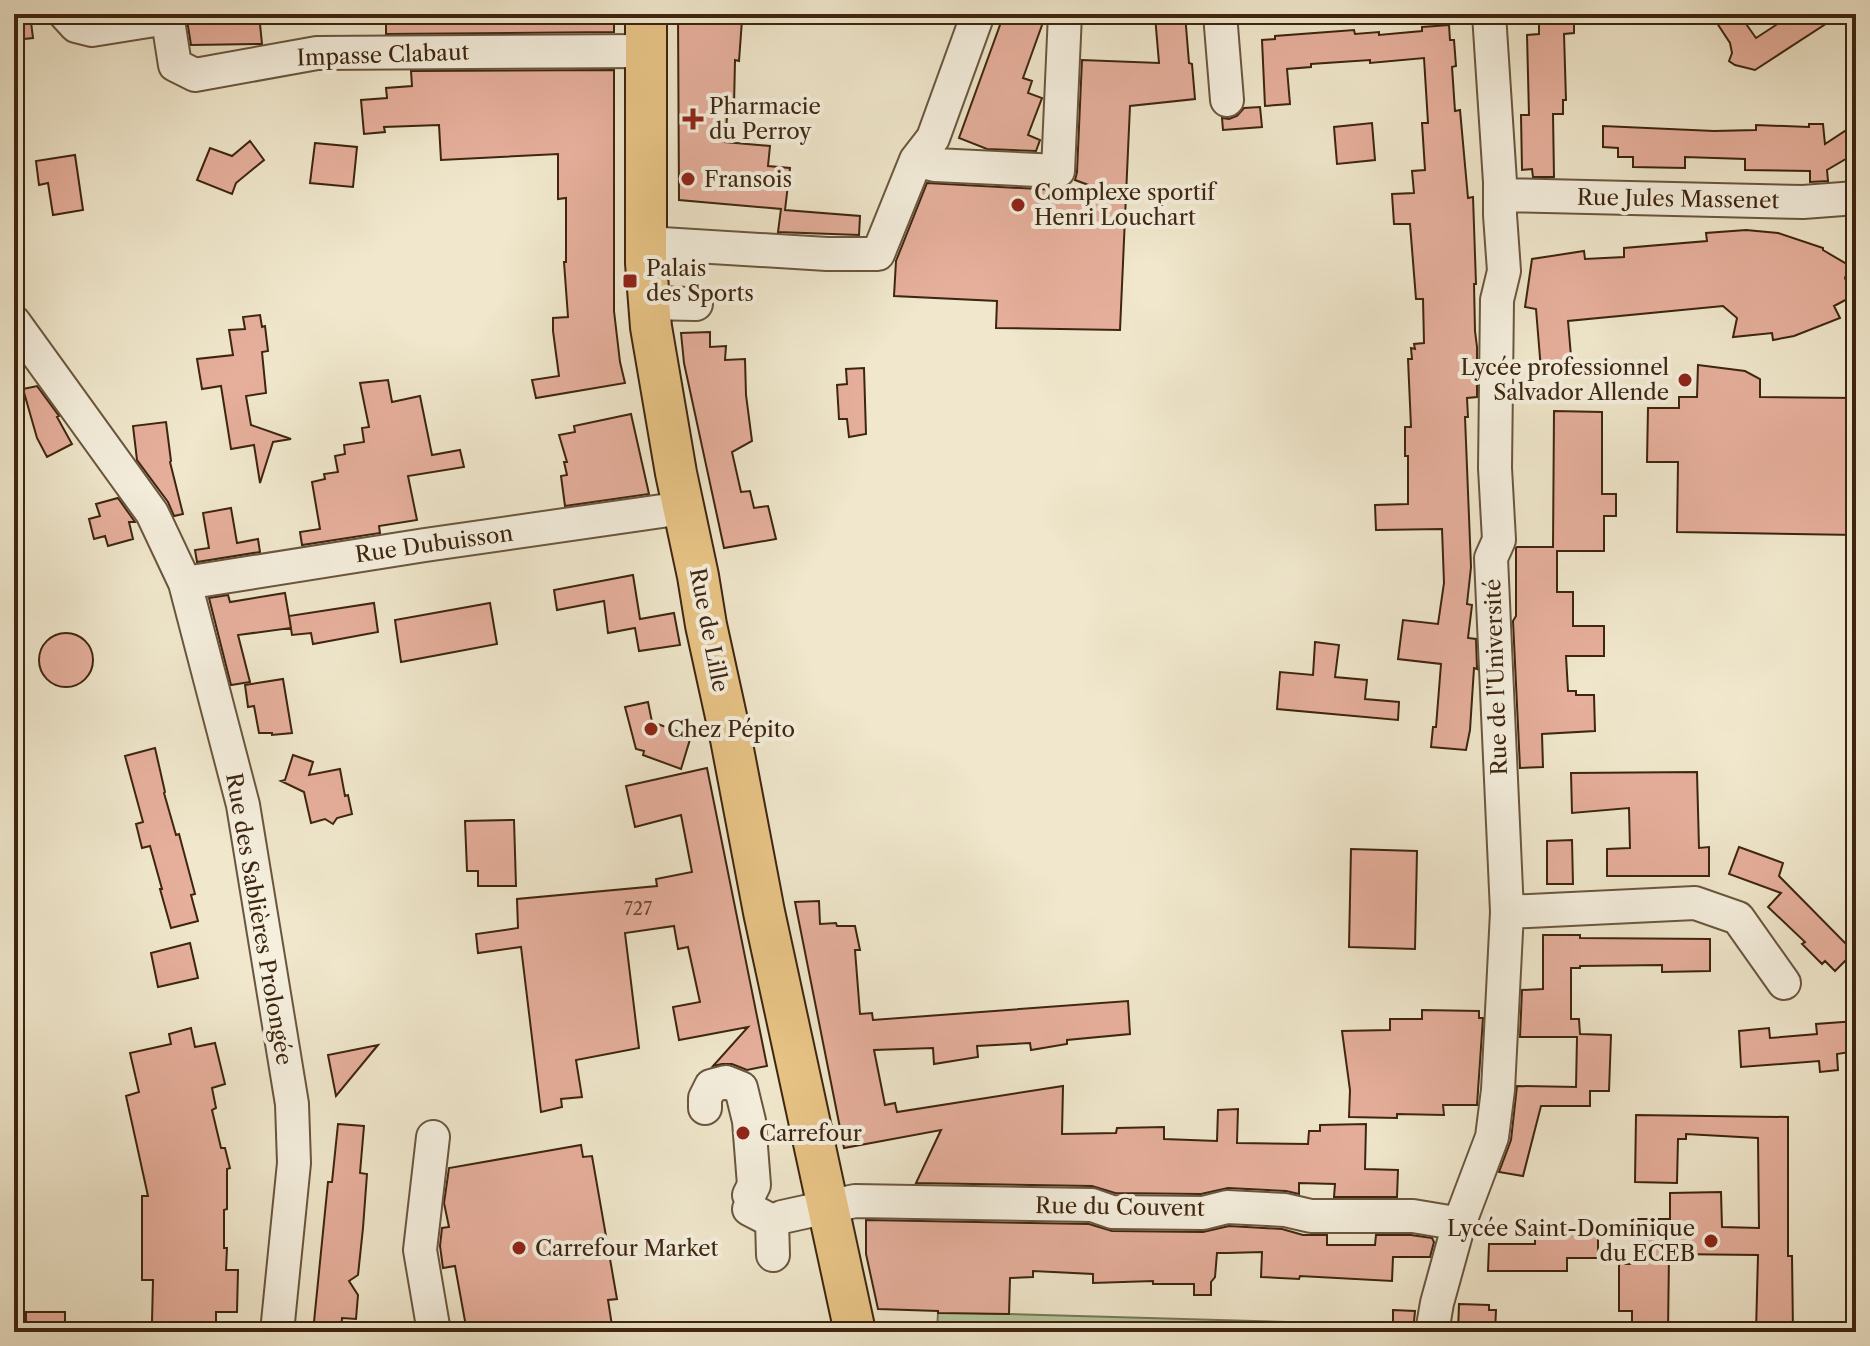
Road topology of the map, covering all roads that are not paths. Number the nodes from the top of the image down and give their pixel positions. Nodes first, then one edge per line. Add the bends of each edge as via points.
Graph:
1 (65, 14) edge
2 (978, 14) edge
3 (1065, 14) edge
4 (1220, 14) edge
5 (1489, 14) edge
6 (167, 16) edge
7 (646, 33) edge
8 (1227, 100) dead end
9 (916, 160) junction
10 (1500, 195) junction
11 (1856, 198) edge
12 (646, 243) junction
13 (648, 303) junction
14 (696, 304) dead end
15 (14, 322) edge
16 (683, 508) junction
17 (185, 583) junction
18 (1507, 912) junction
19 (1784, 983) dead end
20 (705, 1108) dead end
21 (433, 1137) dead end
22 (757, 1208) junction
23 (827, 1208) junction
24 (1458, 1227) junction
25 (773, 1255) dead end
26 (277, 1332) edge
27 (434, 1332) edge
28 (855, 1332) edge
29 (1432, 1332) edge

1 - 6 street via 76,26 92,30
2 - 9 street via 933,138
3 - 9 street via 1058,171
4 - 8 street
5 - 10 street, Rue de l'Université
6 - 7 street, Impasse Clabaut via 175,65 195,75 317,53
7 - 12 main road, Rue de Lille
9 - 12 street via 878,254
10 - 11 street, Rue Jules Massenet via 1803,202
10 - 18 street, Rue de l'Université via 1504,271 1497,300 1499,540 1491,558
12 - 13 main road, Rue de Lille
13 - 14 street
13 - 16 main road, Rue de Lille
15 - 17 street, Rue des Sablières Prolongée via 152,513
16 - 17 street, Rue Dubuisson
16 - 23 main road, Rue de Lille
17 - 26 street, Rue des Sablières Prolongée via 243,805 292,1104 294,1163
18 - 19 street via 1695,903 1738,918
18 - 24 street, Rue de l'Université via 1492,1137
20 - 22 street via 711,1086 726,1082 741,1088
21 - 27 street via 420,1250
22 - 23 street, Rue du Couvent via 782,1217
22 - 25 street
23 - 24 street, Rue du Couvent via 855,1201 1092,1205 1112,1212 1203,1213 1227,1207 1311,1216 1413,1216
23 - 28 main road, Rue de Lille
24 - 29 street, Rue de l'Université

